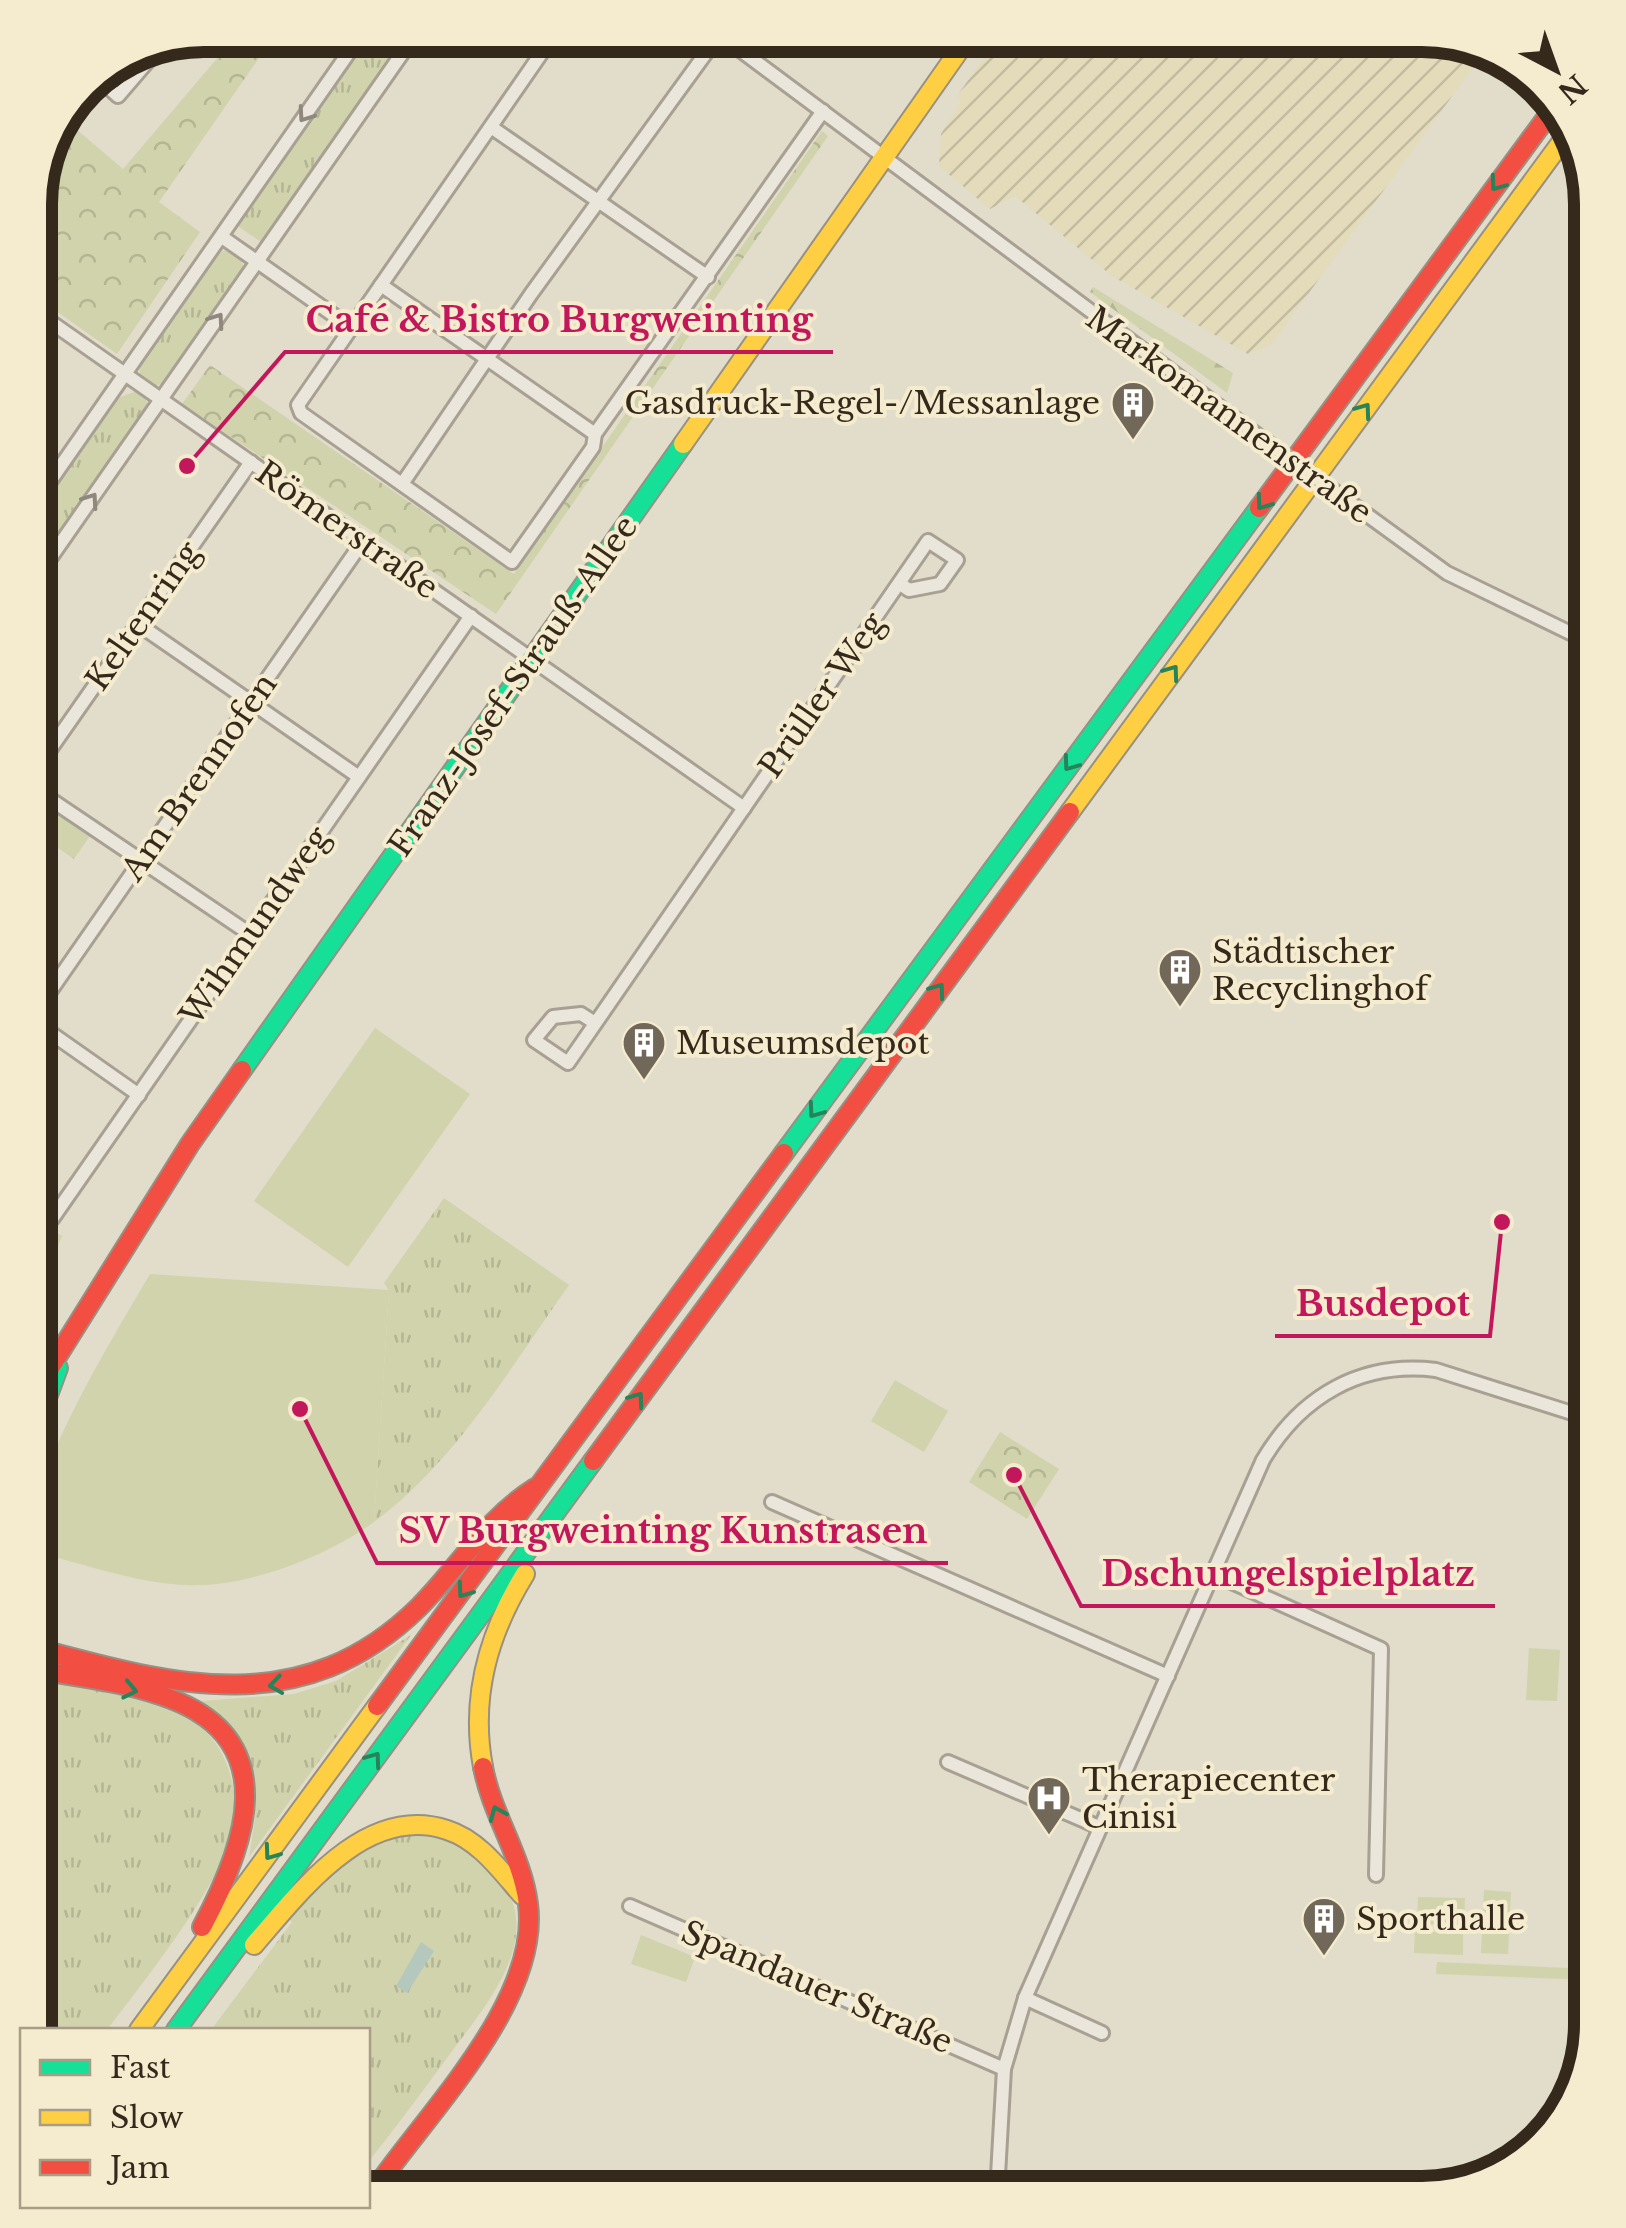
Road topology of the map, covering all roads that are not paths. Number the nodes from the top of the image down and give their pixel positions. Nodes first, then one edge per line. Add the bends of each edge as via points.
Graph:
1 (349, 52) edge
2 (403, 52) edge
3 (542, 52) edge
4 (706, 52) edge
5 (743, 52) edge
6 (958, 53) edge
7 (143, 67) edge
8 (108, 87) edge
9 (823, 111) junction
10 (1545, 120) edge
11 (491, 127) junction
12 (1561, 143) edge
13 (884, 158) junction
14 (599, 202) junction
15 (222, 236) junction
16 (258, 261) junction
17 (708, 278) junction
18 (382, 284) junction
19 (53, 322) edge
20 (352, 328) junction
21 (489, 360) junction
22 (125, 374) junction
23 (162, 400) junction
24 (596, 434) junction
25 (251, 462) junction
26 (53, 477) edge
27 (402, 484) junction
28 (363, 542) junction
29 (53, 555) edge
30 (899, 583) junction
31 (470, 616) junction
32 (138, 624) junction
33 (1574, 635) edge
34 (532, 659) junction
35 (252, 702) junction
36 (53, 746) edge
37 (358, 777) junction
38 (53, 800) edge
39 (744, 808) junction
40 (142, 860) junction
41 (250, 934) junction
42 (53, 988) edge
43 (595, 1023) junction
44 (53, 1034) edge
45 (139, 1094) junction
46 (52, 1218) edge
47 (66, 1344) junction
48 (52, 1365) edge
49 (52, 1382) edge
50 (1574, 1413) edge
51 (580, 1478) junction
52 (542, 1484) junction
53 (772, 1502) dead end
54 (1214, 1574) junction
55 (52, 1652) edge
56 (52, 1674) edge
57 (1168, 1676) junction
58 (948, 1762) dead end
59 (1099, 1828) junction
60 (1376, 1874) dead end
61 (528, 1904) junction
62 (630, 1906) dead end
63 (212, 1978) junction
64 (1025, 1998) junction
65 (126, 2028) edge
66 (140, 2028) edge
67 (177, 2028) edge
68 (1102, 2033) dead end
69 (1004, 2068) junction
70 (385, 2175) edge
71 (998, 2176) edge

1 -> 15 street
2 - 16 street
3 - 11 street
4 - 14 street
5 - 9 street, Markomannenstraße
6 - 13 main road, Franz-Josef-Strauß-Allee
7 - 8 street via 118,96
9 - 13 street, Markomannenstraße
9 - 17 street
10 -> 52 main road
11 - 14 street
11 - 18 street
51 -> 12 main road
13 - 33 street, Markomannenstraße, bridge via 1447,573
13 - 34 main road, Franz-Josef-Strauß-Allee
14 - 17 street
14 - 21 street
15 - 16 street
15 - 22 street
16 - 20 street
23 -> 16 street
17 - 24 street
18 - 20 street
18 - 21 street
19 - 22 street, Römerstraße
20 - 27 street via 298,405 301,414
21 - 24 street
21 - 27 street
22 - 23 street, Römerstraße
22 - 26 street
23 - 25 street, Römerstraße
29 -> 23 street
24 - 27 street via 594,447 512,562
25 - 28 street, Römerstraße
25 - 32 street, Keltenring
28 - 31 street, Römerstraße
28 - 35 street, Am Brennofen
30 - 30 street, Prüller Weg via 909,590 940,584 957,560 928,540
30 - 39 street, Prüller Weg
31 - 34 street, Römerstraße
31 - 37 street, Wihmundweg
32 - 35 street
32 - 36 street, Keltenring
34 - 39 street, Prüller Weg
34 - 47 main road, Franz-Josef-Strauß-Allee via 190,1144
35 - 37 street
35 - 40 street, Am Brennofen
37 - 41 street, Wihmundweg
38 - 40 street
39 - 43 street, Prüller Weg
40 - 41 street
40 - 42 street, Am Brennofen
41 - 45 street, Wihmundweg
43 - 43 street, Prüller Weg via 568,1062 534,1040 554,1018 581,1014
44 - 45 street
45 - 46 street, Wihmundweg
47 - 48 main road, Franz-Josef-Strauß-Allee
47 - 49 main road, Franz-Josef-Strauß-Allee
50 - 54 street via 1436,1370 1390,1368 1342,1383 1278,1434
61 -> 51 main road via 521,1866 486,1784 478,1694 507,1604 576,1503
63 -> 51 main road
52 -> 55 main road via 509,1502 387,1636 310,1679 209,1686
52 -> 66 main road
53 - 57 street
54 - 57 street
54 - 60 street via 1380,1649
56 -> 65 main road via 182,1703 222,1732 246,1776 246,1828 221,1894
57 - 59 street
58 - 59 street
59 - 64 street
61 - 63 main road via 469,1838 430,1826 385,1829 330,1863 242,1959
61 - 70 main road via 525,1954 506,2002
62 - 69 street, Spandauer Straße
63 - 67 main road
64 - 68 street
64 - 69 street
69 - 71 street

